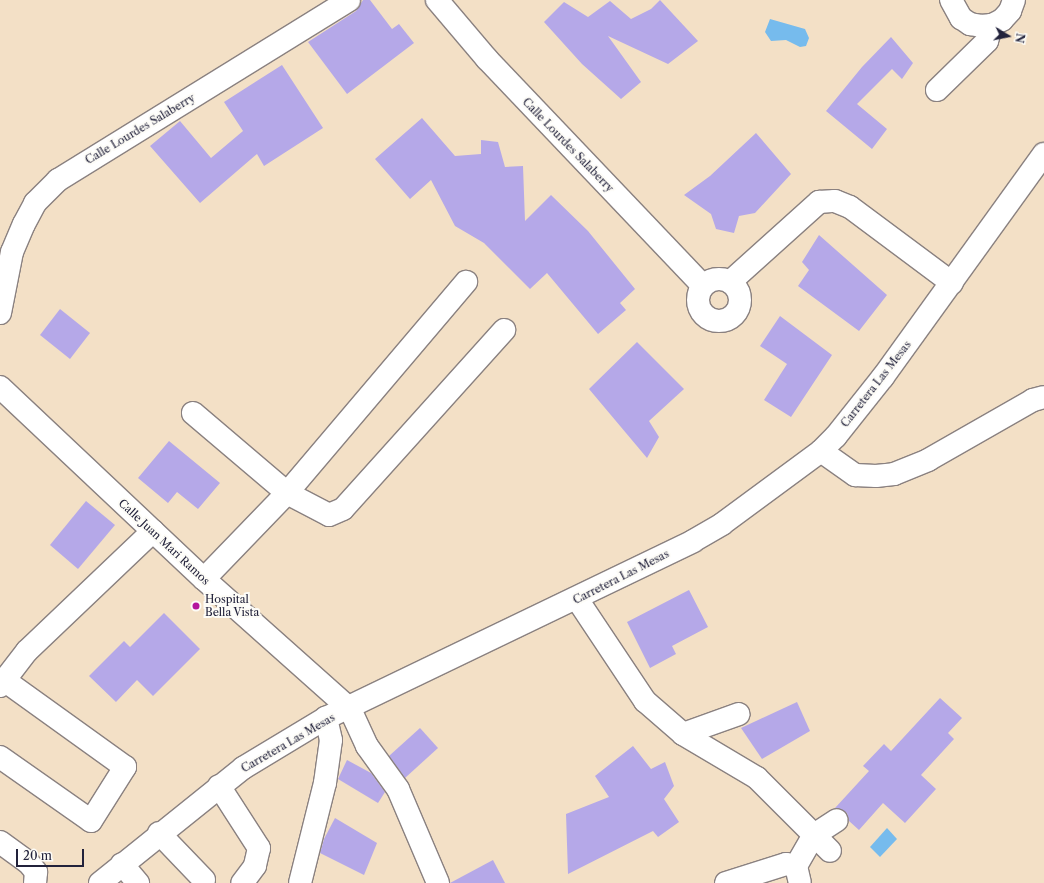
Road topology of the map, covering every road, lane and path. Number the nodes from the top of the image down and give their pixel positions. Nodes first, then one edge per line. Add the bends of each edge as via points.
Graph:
1 (348, 0) edge
2 (437, 0) edge
3 (951, 0) edge
4 (1014, 0) edge
5 (992, 25) junction
6 (937, 90) dead end
7 (1044, 154) edge
8 (466, 282) dead end
9 (730, 282) junction
10 (952, 283) junction
11 (702, 286) junction
12 (0, 313) edge
13 (504, 330) dead end
14 (0, 387) edge
15 (1044, 397) edge
16 (193, 413) dead end
17 (821, 451) junction
18 (287, 493) junction
19 (153, 531) junction
20 (204, 579) junction
21 (577, 599) junction
22 (2, 683) edge
23 (350, 709) junction
24 (739, 714) dead end
25 (326, 718) junction
26 (683, 734) junction
27 (0, 757) edge
28 (219, 786) junction
29 (838, 820) dead end
30 (159, 834) junction
31 (814, 835) junction
32 (0, 842) edge
33 (830, 851) dead end
34 (122, 864) junction
35 (798, 875) edge
36 (204, 880) dead end
37 (35, 883) edge
38 (100, 883) edge
39 (138, 883) edge
40 (242, 883) edge
41 (300, 883) edge
42 (438, 883) edge
43 (726, 883) edge

1 - 12 street, Calle Lourdes Salaberry via 58,180 35,203 24,224 12,252
2 - 11 street, Calle Lourdes Salaberry via 487,59
3 - 5 street via 961,18 970,24
4 - 5 street via 1010,11
5 - 6 street via 987,41
7 - 10 street, Carretera Las Mesas
8 - 18 street
9 - 10 street via 819,202 835,201 850,207
9 - 11 street via 718,278
9 - 11 street via 736,286 740,300 734,314 722,321 708,318 702,313 698,300
10 - 17 street, Carretera Las Mesas via 883,377
13 - 18 street via 343,509 329,515
14 - 19 street, Calle Juan Mari Ramos
15 - 17 street via 1033,400 928,460 894,474 855,475
16 - 18 street
17 - 21 street, Carretera Las Mesas via 722,524
18 - 20 street
19 - 20 street, Calle Juan Mari Ramos
19 - 22 street via 27,651
20 - 23 street, Calle Juan Mari Ramos
21 - 23 street, Carretera Las Mesas
21 - 26 street via 645,701
22 - 27 street via 125,767 91,822
23 - 25 street, Carretera Las Mesas
23 - 42 street via 367,746 398,788
24 - 26 street
25 - 28 street, Carretera Las Mesas via 243,768
25 - 41 street via 331,740 325,783
26 - 31 street via 757,778
28 - 30 street, Carretera Las Mesas
28 - 40 street via 259,848 255,866
29 - 31 street
30 - 34 street, Carretera Las Mesas
30 - 36 street
31 - 33 street
31 - 35 street
32 - 37 street via 28,862 36,872
34 - 38 street, Carretera Las Mesas
34 - 39 street
35 - 43 street via 786,864

